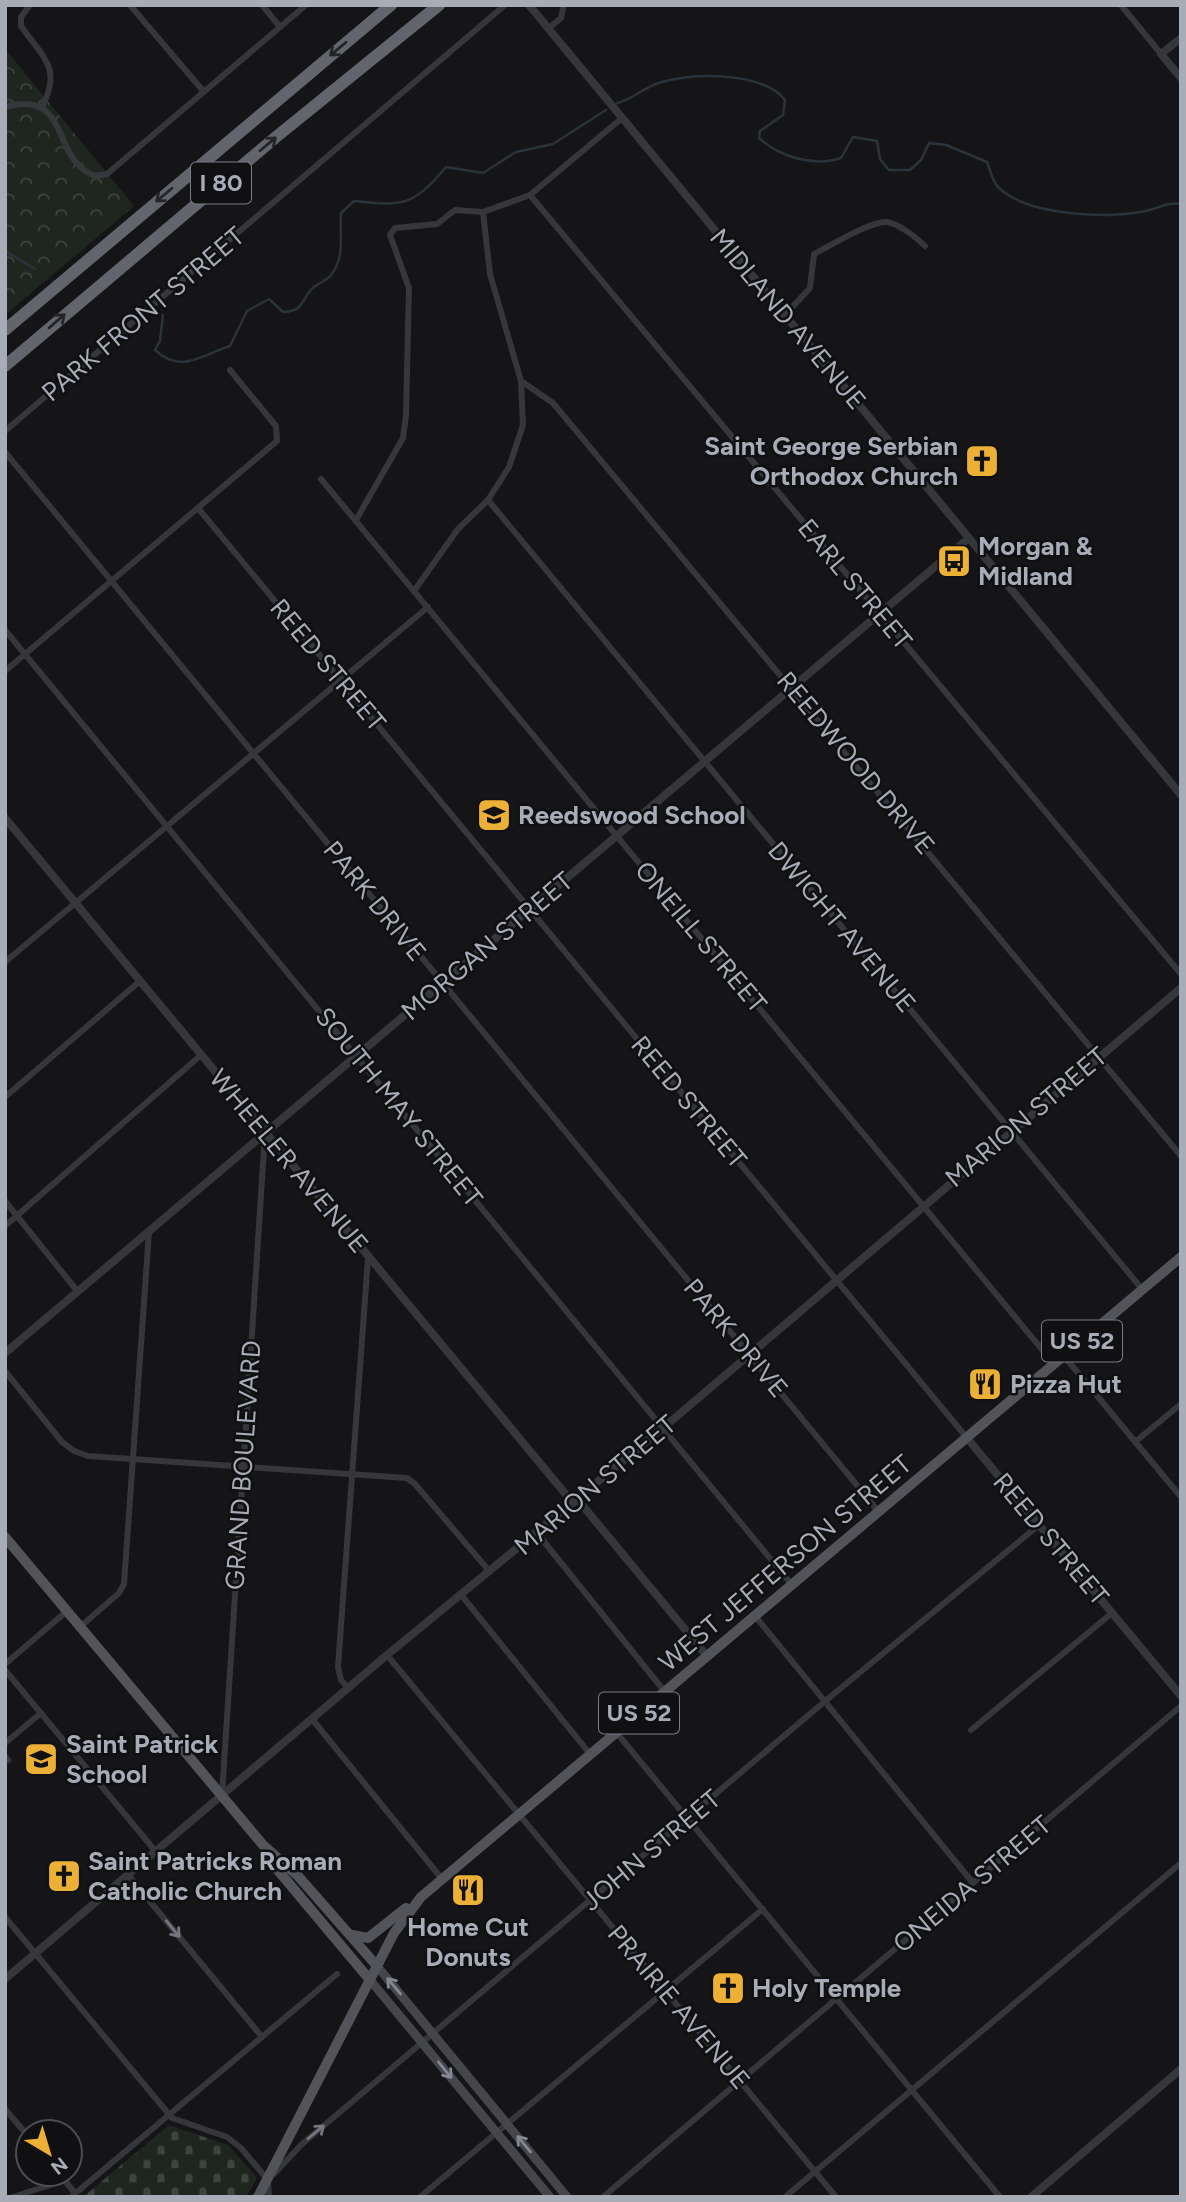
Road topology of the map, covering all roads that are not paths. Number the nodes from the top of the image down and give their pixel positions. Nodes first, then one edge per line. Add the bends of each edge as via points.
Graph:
1 (30, 5) edge
2 (130, 5) edge
3 (261, 5) edge
4 (306, 5) edge
5 (391, 5) edge
6 (439, 5) edge
7 (505, 5) edge
8 (528, 5) edge
9 (564, 5) edge
10 (1121, 5) edge
11 (279, 27) junction
12 (548, 29) junction
13 (1181, 38) edge
14 (1161, 54) junction
15 (1181, 78) edge
16 (205, 92) junction
17 (5, 107) edge
18 (43, 107) junction
19 (622, 118) junction
20 (530, 195) junction
21 (483, 212) junction
22 (925, 246) dead end
23 (785, 316) junction
24 (5, 330) edge
25 (5, 366) edge
26 (230, 370) dead end
27 (521, 381) junction
28 (5, 432) edge
29 (5, 452) edge
30 (321, 479) dead end
31 (488, 500) junction
32 (198, 508) junction
33 (356, 520) junction
34 (969, 538) junction
35 (113, 582) junction
36 (414, 591) junction
37 (428, 607) junction
38 (880, 614) junction
39 (5, 630) edge
40 (26, 654) junction
41 (5, 671) edge
42 (341, 679) junction
43 (793, 687) junction
44 (253, 752) junction
45 (705, 762) junction
46 (1181, 795) edge
47 (5, 818) edge
48 (166, 824) junction
49 (617, 836) junction
50 (75, 902) junction
51 (530, 909) junction
52 (5, 962) edge
53 (1181, 974) edge
54 (140, 981) junction
55 (443, 983) junction
56 (1181, 988) edge
57 (201, 1055) junction
58 (356, 1056) junction
59 (1099, 1056) junction
60 (5, 1097) edge
61 (1010, 1130) junction
62 (265, 1133) junction
63 (1181, 1156) edge
64 (5, 1201) edge
65 (922, 1205) junction
66 (17, 1216) junction
67 (5, 1226) edge
68 (149, 1232) junction
69 (1181, 1257) edge
70 (369, 1258) junction
71 (838, 1280) junction
72 (1142, 1289) junction
73 (78, 1292) junction
74 (5, 1353) edge
75 (751, 1354) junction
76 (1064, 1356) junction
77 (1054, 1364) junction
78 (5, 1371) edge
79 (1181, 1404) edge
80 (663, 1428) junction
81 (967, 1438) junction
82 (1135, 1442) junction
83 (133, 1459) junction
84 (242, 1465) junction
85 (351, 1473) junction
86 (1181, 1497) edge
87 (575, 1502) junction
88 (879, 1511) junction
89 (1039, 1525) junction
90 (537, 1533) junction
91 (5, 1537) edge
92 (491, 1572) junction
93 (792, 1585) junction
94 (462, 1596) junction
95 (67, 1611) junction
96 (1112, 1613) junction
97 (755, 1616) junction
98 (80, 1627) junction
99 (387, 1655) junction
100 (707, 1656) junction
101 (5, 1664) edge
102 (5, 1670) edge
103 (348, 1688) junction
104 (665, 1692) junction
105 (1181, 1696) edge
106 (824, 1702) junction
107 (1181, 1706) edge
108 (41, 1713) junction
109 (312, 1718) junction
110 (971, 1730) dead end
111 (616, 1732) junction
112 (5, 1743) edge
113 (590, 1754) junction
114 (222, 1797) junction
115 (520, 1814) junction
116 (688, 1819) junction
117 (262, 1845) junction
118 (157, 1853) junction
119 (1181, 1863) edge
120 (130, 1876) junction
121 (442, 1879) junction
122 (973, 1883) junction
123 (421, 1897) junction
124 (591, 1900) junction
125 (763, 1909) junction
126 (5, 1917) edge
127 (348, 1932) junction
128 (36, 1954) junction
129 (377, 1966) junction
130 (337, 1974) dead end
131 (5, 1979) edge
132 (370, 1980) junction
133 (665, 1990) junction
134 (836, 1998) junction
135 (433, 2034) junction
136 (261, 2037) junction
137 (423, 2043) junction
138 (1181, 2069) edge
139 (740, 2081) junction
140 (912, 2090) junction
141 (169, 2114) junction
142 (508, 2124) junction
143 (497, 2133) junction
144 (815, 2171) junction
145 (268, 2180) junction
146 (35, 2188) edge
147 (73, 2195) edge
148 (13, 2197) edge
149 (258, 2197) edge
150 (269, 2197) edge
151 (420, 2197) edge
152 (550, 2197) edge
153 (568, 2197) edge
154 (603, 2197) edge
155 (785, 2197) edge
156 (836, 2197) edge
157 (1000, 2197) edge
158 (1031, 2197) edge

1 - 18 street via 21,26 53,75
2 - 16 street
3 - 11 street
4 - 11 street
5 -> 24 highway, I 80
25 -> 6 highway, I 80
7 - 28 street, PARK FRONT STREET
8 - 12 street, MIDLAND AVENUE
9 - 12 street via 561,18
10 - 14 street
11 - 16 street
12 - 19 street, MIDLAND AVENUE
13 - 14 street
14 - 15 street
16 - 18 street via 107,174 95,176 83,169
17 - 18 street via 26,101
19 - 20 street
19 - 23 street, MIDLAND AVENUE
20 - 21 street
20 - 38 street, EARL STREET
21 - 27 street via 490,274
21 - 33 street via 455,210 438,224 395,228 390,235 409,288 406,415 402,438
22 - 23 street via 890,222 828,246 814,254 810,288
23 - 34 street, MIDLAND AVENUE
26 - 32 street via 279,435 272,447
27 - 31 street via 523,425 509,467
27 - 43 street, REEDWOOD DRIVE via 553,403
29 - 35 street, PARK DRIVE
30 - 33 street, ONEILL STREET
31 - 36 street via 458,529
31 - 45 street, DWIGHT AVENUE
32 - 35 street
32 - 42 street, REED STREET
33 - 36 street, ONEILL STREET
34 - 38 street, MORGAN STREET
34 - 46 street, MIDLAND AVENUE
35 - 40 street
35 - 44 street, PARK DRIVE
36 - 37 street, ONEILL STREET
37 - 42 street
37 - 49 street, ONEILL STREET
38 - 43 street, MORGAN STREET
38 - 53 street, EARL STREET
39 - 40 street, SOUTH MAY STREET
40 - 41 street
40 - 48 street, SOUTH MAY STREET
42 - 44 street
42 - 51 street, REED STREET
43 - 45 street, MORGAN STREET
43 - 59 street, REEDWOOD DRIVE
44 - 48 street
44 - 55 street, PARK DRIVE
45 - 49 street, MORGAN STREET
45 - 61 street, DWIGHT AVENUE
47 - 50 street, WHEELER AVENUE
48 - 50 street
48 - 58 street, SOUTH MAY STREET
49 - 51 street, MORGAN STREET
49 - 65 street, ONEILL STREET
50 - 52 street
50 - 54 street, WHEELER AVENUE
51 - 55 street, MORGAN STREET
51 - 71 street, REED STREET
54 - 57 street, WHEELER AVENUE
54 - 60 street
55 - 58 street, MORGAN STREET
55 - 75 street, PARK DRIVE
56 - 59 street, MARION STREET
57 - 62 street, WHEELER AVENUE
57 - 66 street
58 - 62 street, MORGAN STREET
58 - 80 street, SOUTH MAY STREET
59 - 61 street, MARION STREET
59 - 63 street, REEDWOOD DRIVE
61 - 65 street, MARION STREET
61 - 72 street, DWIGHT AVENUE
62 - 68 street, MORGAN STREET
62 - 70 street, WHEELER AVENUE
62 - 84 street, GRAND BOULEVARD
64 - 66 street
65 - 71 street, MARION STREET
65 - 77 street, ONEILL STREET
66 - 67 street
66 - 73 street
68 - 73 street, MORGAN STREET
68 - 83 street
69 - 72 main road, WEST JEFFERSON STREET / US 52
70 - 85 street
70 - 87 street, WHEELER AVENUE
71 - 75 street, MARION STREET
71 - 81 street, REED STREET
72 - 76 main road, WEST JEFFERSON STREET / US 52
73 - 74 street, MORGAN STREET
75 - 80 street, MARION STREET
75 - 88 street, PARK DRIVE
76 - 77 main road, WEST JEFFERSON STREET / US 52
76 - 82 street
77 - 81 main road, WEST JEFFERSON STREET / US 52
78 - 83 street via 74,1451
79 - 82 street
80 - 87 street, MARION STREET
80 - 93 street, SOUTH MAY STREET
81 - 88 main road, WEST JEFFERSON STREET / US 52
81 - 89 street, REED STREET
82 - 86 street
83 - 84 street
83 - 98 street via 124,1584
84 - 85 street
84 - 114 street, GRAND BOULEVARD
85 - 92 street via 407,1478
85 - 103 street via 338,1667
87 - 90 street, MARION STREET
87 - 100 street, WHEELER AVENUE
88 - 93 main road, WEST JEFFERSON STREET / US 52
89 - 96 street, REED STREET
89 - 106 street, JOHN STREET
90 - 92 street, MARION STREET
90 - 104 street
91 - 95 main road
92 - 94 street, MARION STREET
93 - 97 main road, WEST JEFFERSON STREET / US 52
94 - 99 street, MARION STREET
94 - 113 street
95 - 98 main road
95 - 101 street
96 - 105 street, REED STREET
96 - 110 street
97 - 100 main road, WEST JEFFERSON STREET / US 52
97 - 106 street
98 - 114 main road
99 - 103 street, MARION STREET
99 - 115 street, PRAIRIE AVENUE
100 - 104 main road, WEST JEFFERSON STREET / US 52
102 - 108 street
103 - 109 street, MARION STREET
104 - 111 main road, WEST JEFFERSON STREET / US 52
106 - 116 street, JOHN STREET
106 - 122 street
107 - 122 street, ONEIDA STREET
108 - 112 street
108 - 118 street
109 - 114 street, MARION STREET
109 - 121 street
111 - 113 main road, WEST JEFFERSON STREET / US 52
111 - 116 street
113 - 115 main road, WEST JEFFERSON STREET / US 52
114 - 117 main road
114 - 118 street, MARION STREET
115 - 121 main road, WEST JEFFERSON STREET / US 52
115 - 124 street, PRAIRIE AVENUE
116 - 124 street, JOHN STREET
116 - 125 street
117 - 127 main road via 298,1876
117 - 132 main road
118 - 120 street, MARION STREET
119 - 140 street
120 - 128 street, MARION STREET
120 -> 136 street
121 - 123 main road, WEST JEFFERSON STREET / US 52
122 - 134 street, ONEIDA STREET
123 - 127 main road, US 52 via 368,1938
123 - 129 main road, WEST JEFFERSON STREET / US 52 via 404,1917
124 - 133 street, PRAIRIE AVENUE
124 - 135 street, JOHN STREET
125 - 133 street
125 - 134 street
126 - 128 street
127 - 129 main road
128 - 131 street, MARION STREET
128 - 141 street
129 - 132 main road, WEST JEFFERSON STREET / US 52
135 -> 129 main road
130 - 136 street
132 - 137 main road
132 - 145 main road, WEST JEFFERSON STREET
133 - 139 street, PRAIRIE AVENUE
133 - 142 street
134 - 139 street, ONEIDA STREET
134 - 140 street
135 - 137 street, JOHN STREET
135 - 142 main road
136 - 141 street
137 -> 143 main road
145 -> 137 street, JOHN STREET via 301,2145
138 - 158 street
139 - 144 street, PRAIRIE AVENUE
139 - 154 street, ONEIDA STREET
140 - 144 street
140 - 157 street
141 - 145 street via 178,2122 227,2137
141 - 147 street
142 - 143 street
153 -> 142 main road
143 - 151 street
143 - 152 main road
144 - 155 street
144 - 156 street, PRAIRIE AVENUE
145 - 149 main road, WEST JEFFERSON STREET
145 - 150 street
146 - 148 street

